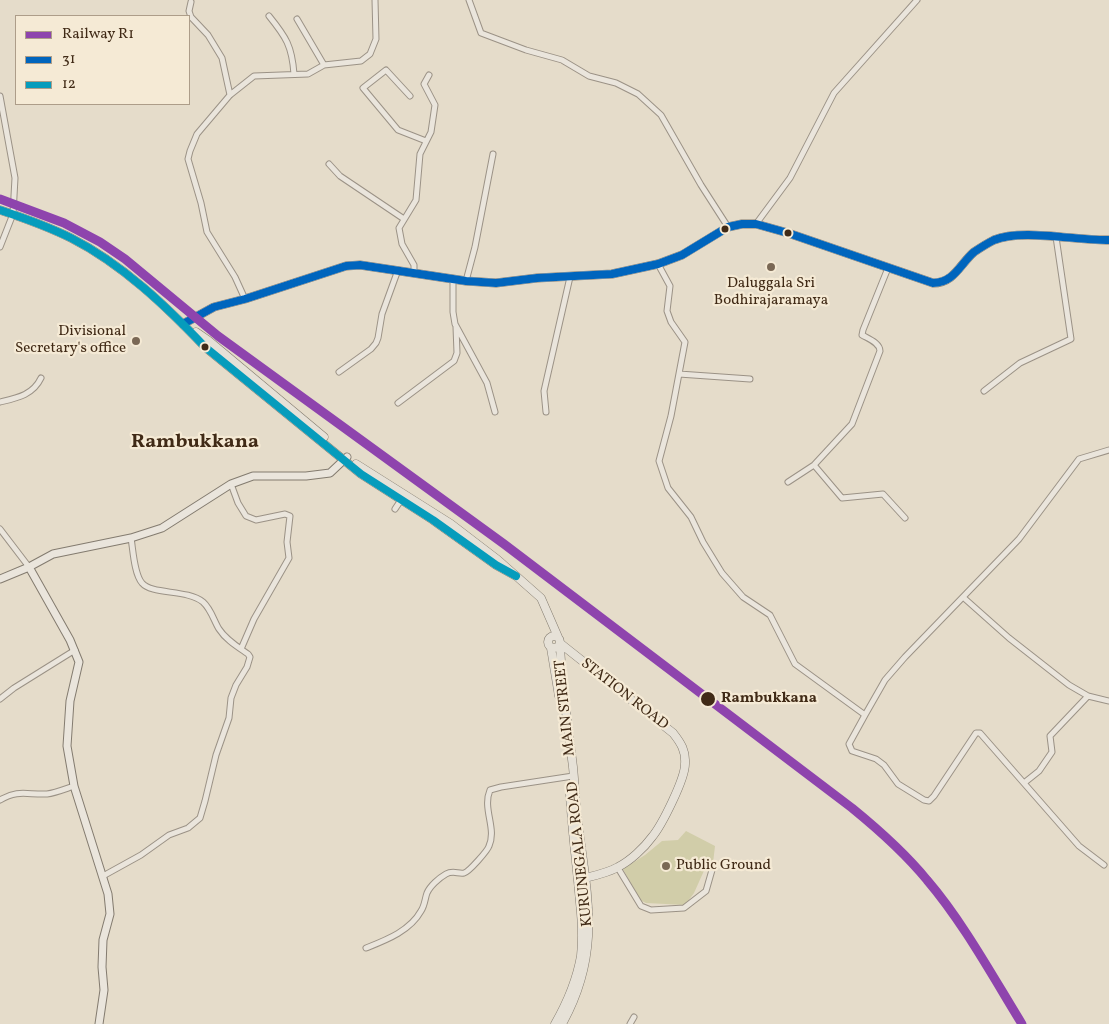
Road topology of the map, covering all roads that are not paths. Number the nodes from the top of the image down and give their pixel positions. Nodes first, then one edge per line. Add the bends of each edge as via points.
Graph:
1 (375, 0) edge
2 (469, 0) edge
3 (916, 0) edge
4 (191, 2) dead end
5 (269, 16) dead end
6 (297, 19) dead end
7 (324, 65) junction
8 (294, 74) junction
9 (429, 75) dead end
10 (230, 95) junction
11 (0, 96) edge
12 (410, 96) dead end
13 (426, 142) junction
14 (493, 154) dead end
15 (329, 164) dead end
16 (0, 210) edge
17 (13, 214) junction
18 (404, 219) junction
19 (756, 224) junction
20 (728, 227) junction
21 (1056, 237) junction
22 (1109, 240) edge
23 (0, 247) edge
24 (658, 264) junction
25 (888, 268) junction
26 (398, 270) junction
27 (414, 273) junction
28 (570, 277) junction
29 (454, 279) junction
30 (466, 281) junction
31 (246, 299) junction
32 (183, 324) junction
33 (456, 324) junction
34 (339, 372) dead end
35 (679, 374) junction
36 (40, 378) dead end
37 (750, 379) dead end
38 (984, 391) dead end
39 (0, 402) edge
40 (398, 403) dead end
41 (495, 412) dead end
42 (546, 412) dead end
43 (1109, 450) edge
44 (346, 458) junction
45 (814, 465) junction
46 (788, 482) dead end
47 (231, 484) junction
48 (401, 500) junction
49 (395, 509) dead end
50 (905, 518) dead end
51 (0, 529) edge
52 (131, 538) junction
53 (29, 567) junction
54 (516, 576) junction
55 (0, 579) edge
56 (964, 598) junction
57 (550, 618) junction
58 (549, 639) junction
59 (559, 642) junction
60 (551, 648) junction
61 (241, 649) junction
62 (75, 650) junction
63 (1088, 696) junction
64 (0, 699) edge
65 (1109, 701) edge
66 (865, 714) junction
67 (571, 773) junction
68 (1024, 783) junction
69 (74, 786) junction
70 (0, 800) edge
71 (1104, 865) dead end
72 (618, 868) junction
73 (712, 870) dead end
74 (103, 876) junction
75 (582, 879) junction
76 (366, 948) dead end
77 (634, 1017) dead end
78 (99, 1024) edge
79 (555, 1024) edge
80 (562, 1024) edge
81 (630, 1024) edge

1 - 7 street via 376,39 370,54 361,61
2 - 20 street via 481,33 562,60 589,76 616,83 638,94 661,115
3 - 19 street via 834,93 790,178
4 - 10 street via 191,17 208,35 222,58
5 - 8 street via 286,38
6 - 7 street
7 - 8 street via 308,74
8 - 10 street via 254,76
9 - 13 street via 424,84 435,106
10 - 31 street via 197,134 188,159 207,232
11 - 17 street via 15,178
12 - 13 street via 386,70 363,88 398,130
13 - 18 street via 420,154 416,200
14 - 30 street
15 - 18 street via 340,176
16 - 17 main road, MAIN STREET
17 - 23 street
17 - 32 main road, MAIN STREET via 69,237 111,262
18 - 27 street via 399,228 402,244 414,265
19 - 20 main road
19 - 25 main road
20 - 24 main road via 682,255
21 - 22 main road
21 - 25 main road via 1015,235 994,240 974,253 941,284
21 - 38 street via 1071,339 1020,363
24 - 28 main road via 612,274
24 - 35 street via 670,286 667,311 685,342
25 - 45 street via 862,335 878,344 880,352 852,424
26 - 27 main road
26 - 31 main road via 346,266
26 - 34 street via 382,314 376,343
27 - 29 main road
28 - 30 main road via 496,284
28 - 42 street via 544,391
29 - 30 main road
29 - 33 street
31 - 32 main road via 214,307
32 - 44 main road, MAIN STREET via 219,359
33 - 40 street via 457,354 454,361
33 - 41 street via 487,383
35 - 37 street
35 - 66 street via 659,461 668,488 691,516 722,573 743,596 770,615 795,664
36 - 39 street via 32,392
43 - 56 street via 1079,459 1019,539
44 - 47 street via 330,472 306,476 253,476
44 - 48 main road, MAIN STREET via 370,481
44 - 54 main road, MAIN STREET via 451,524
45 - 46 street
45 - 50 street via 842,498 883,494
47 - 52 street via 162,528
47 - 61 street via 246,516 256,520 285,514 291,520 287,542 289,558
48 - 49 street
48 - 54 main road, MAIN STREET
51 - 53 street
52 - 53 street via 53,554
52 - 61 street via 142,583 154,589 184,593 202,602 227,639
53 - 55 street
53 - 62 street
54 - 57 main road, MAIN STREET via 541,598
56 - 63 street via 1009,638
56 - 66 street via 885,680
57 - 58 main road, MAIN STREET
57 - 59 main road, MAIN STREET
58 - 59 main road via 554,636
58 - 60 main road
59 - 60 main road via 554,649
59 - 67 main road, MAIN STREET
59 - 72 main road, STATION ROAD via 663,724 684,749 684,772 654,835
60 - 67 main road, MAIN STREET
61 - 74 street via 250,657 231,698 229,718 200,818
62 - 64 street
62 - 69 street via 79,668 70,701 67,746
63 - 65 street
63 - 68 street via 1050,736 1052,752 1039,771
66 - 68 street via 849,744 852,751 876,758 898,784 924,800 929,801 934,796 976,733 980,733
67 - 75 main road, KURUNEGALA ROAD
67 - 76 street via 490,790 487,809 492,838 488,849 468,872 446,874 434,884 411,925
68 - 71 street via 1079,846
69 - 70 street via 48,794 20,792
69 - 74 street
72 - 73 street via 641,906 651,910 684,908 706,891
72 - 75 main road
74 - 78 street via 110,914 104,940 104,990
75 - 79 main road, KURUNEGALA ROAD via 581,954 571,990
75 - 80 main road, KURUNEGALA ROAD via 589,929 586,964 576,996
77 - 81 street

